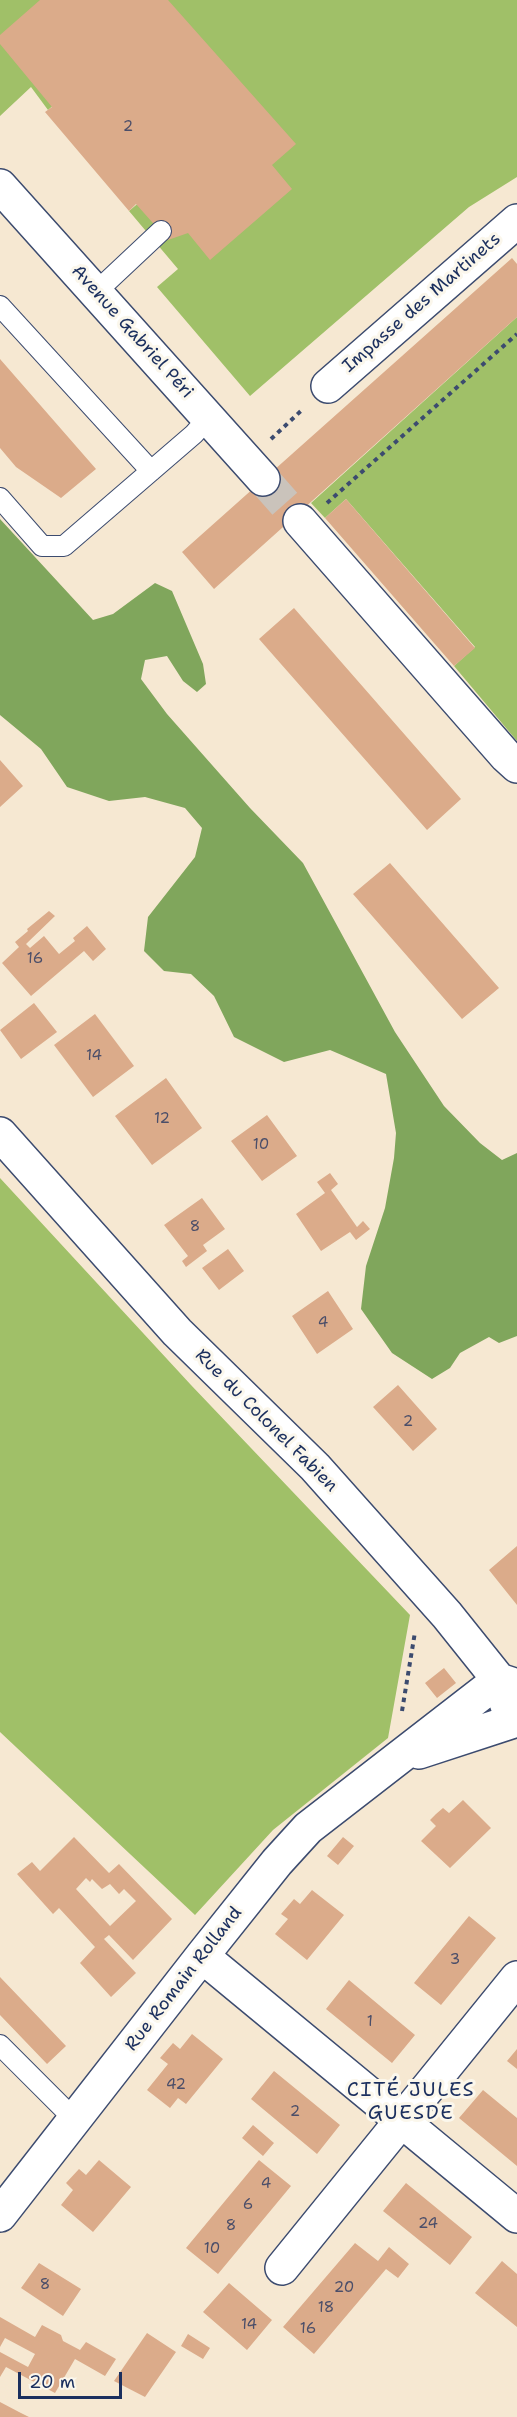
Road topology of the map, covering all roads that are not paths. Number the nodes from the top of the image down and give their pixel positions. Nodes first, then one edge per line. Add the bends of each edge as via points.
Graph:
1 (0, 186) edge
2 (517, 221) edge
3 (161, 231) dead end
4 (96, 292) junction
5 (0, 306) edge
6 (328, 386) road end
7 (209, 417) junction
8 (151, 471) junction
9 (263, 479) tunnel mouth
10 (0, 498) edge
11 (302, 523) tunnel mouth
12 (517, 766) edge
13 (0, 1134) edge
14 (508, 1683) edge
15 (515, 1720) edge
16 (399, 1757) junction
17 (202, 1956) junction
18 (517, 1978) edge
19 (0, 2045) edge
20 (74, 2119) junction
21 (400, 2121) junction
22 (0, 2215) edge
23 (517, 2216) edge
24 (282, 2268) dead end

1 - 4 street, Avenue Gabriel Péri
2 - 6 street, Impasse des Martinets
3 - 4 lane
4 - 7 street, Avenue Gabriel Péri
5 - 8 lane
7 - 8 lane
7 - 9 street, Avenue Gabriel Péri
8 - 10 lane via 64,546 42,546
11 - 12 street
13 - 14 street, Rue du Colonel Fabien via 177,1332 315,1467
14 - 15 street, Rue du Colonel Fabien
14 - 16 street, Rue Romain Rolland
15 - 16 street, Rue Romain Rolland
16 - 17 street, Rue Romain Rolland via 308,1828
17 - 20 street, Rue Romain Rolland
17 - 21 street
18 - 21 street
19 - 20 lane
20 - 22 street, Rue Romain Rolland
21 - 23 street
21 - 24 street

